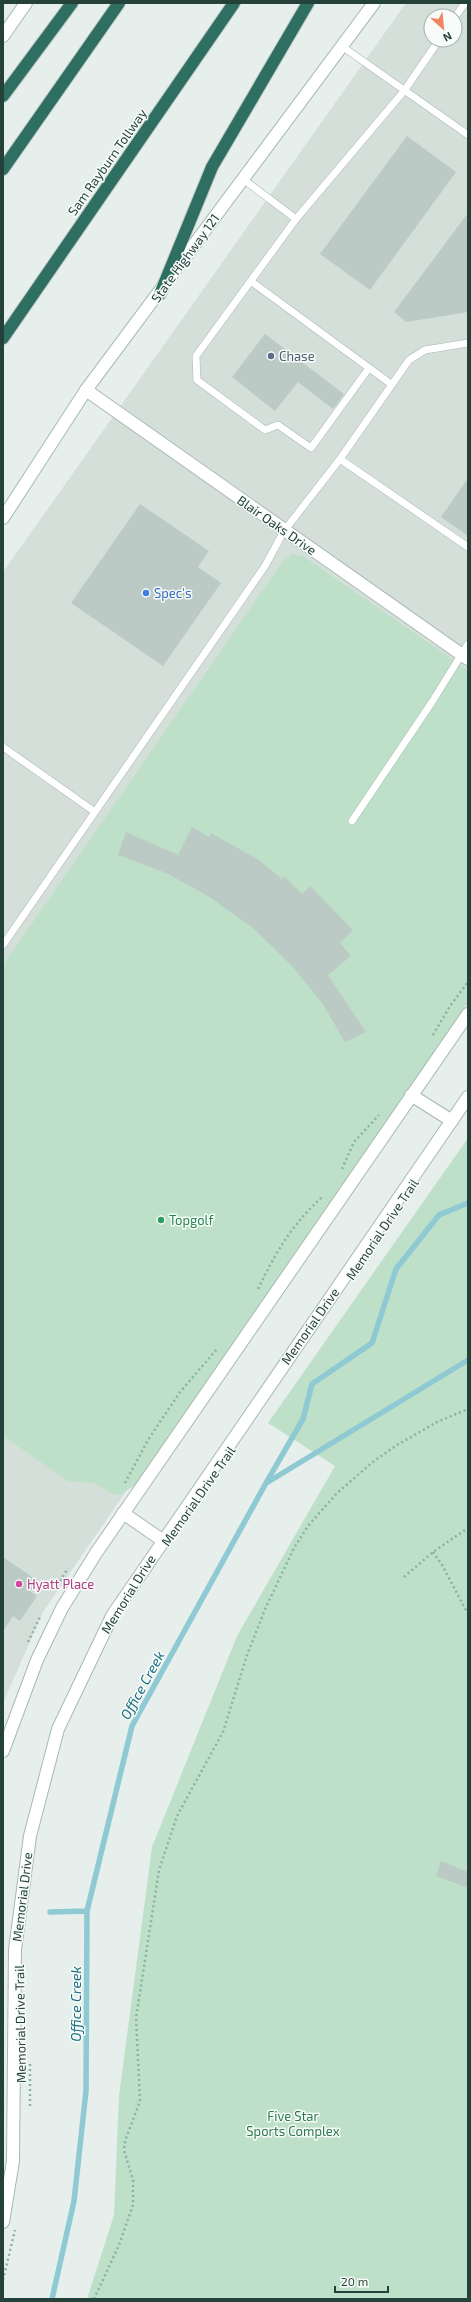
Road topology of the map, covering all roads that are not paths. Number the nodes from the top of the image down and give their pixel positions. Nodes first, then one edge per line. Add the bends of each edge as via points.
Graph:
1 (26, 3) edge
2 (72, 3) edge
3 (119, 3) edge
4 (234, 3) edge
5 (308, 3) edge
6 (374, 3) edge
7 (3, 36) edge
8 (343, 47) junction
9 (434, 48) edge
10 (404, 91) junction
11 (3, 96) edge
12 (468, 135) edge
13 (3, 169) edge
14 (243, 179) junction
15 (296, 219) junction
16 (252, 282) junction
17 (160, 294) junction
18 (3, 338) edge
19 (468, 343) edge
20 (369, 368) junction
21 (391, 384) junction
22 (86, 390) junction
23 (340, 460) junction
24 (3, 518) edge
25 (284, 531) junction
26 (468, 547) edge
27 (466, 652) edge
28 (3, 747) edge
29 (95, 812) junction
30 (352, 821) dead end
31 (3, 945) edge
32 (468, 1014) edge
33 (411, 1096) junction
34 (468, 1097) edge
35 (452, 1120) junction
36 (123, 1513) junction
37 (162, 1540) junction
38 (3, 1751) edge
39 (9, 1950) edge
40 (3, 2222) edge

1 - 7 street
2 - 11 highway
3 - 13 highway
4 - 18 highway, Sam Rayburn Tollway
5 - 17 highway via 212,167
6 - 8 street, State Highway 121
8 - 10 lane
8 - 14 street, State Highway 121
9 - 10 lane
10 - 12 lane
10 - 15 lane
14 - 15 lane
14 - 17 street, State Highway 121
15 - 16 lane
16 - 20 lane
16 - 20 lane via 196,356 197,380 265,430 278,425 311,448
17 - 22 street, State Highway 121
19 - 21 lane via 424,350 409,360
20 - 21 lane
21 - 23 lane
22 - 24 street, State Highway 121
22 - 25 street, Blair Oaks Drive
23 - 25 lane
23 - 26 lane
25 - 27 street, Blair Oaks Drive
25 - 29 lane via 265,566
27 - 30 lane
28 - 29 lane
29 - 31 lane
32 - 33 street
33 - 35 street
33 - 36 street via 160,1463
34 - 35 street, Memorial Drive
35 - 37 street, Memorial Drive
36 - 37 street
36 - 38 street via 59,1615 37,1660
37 - 39 street, Memorial Drive via 112,1616 58,1729 30,1836
39 - 40 street, Memorial Drive via 13,2161

